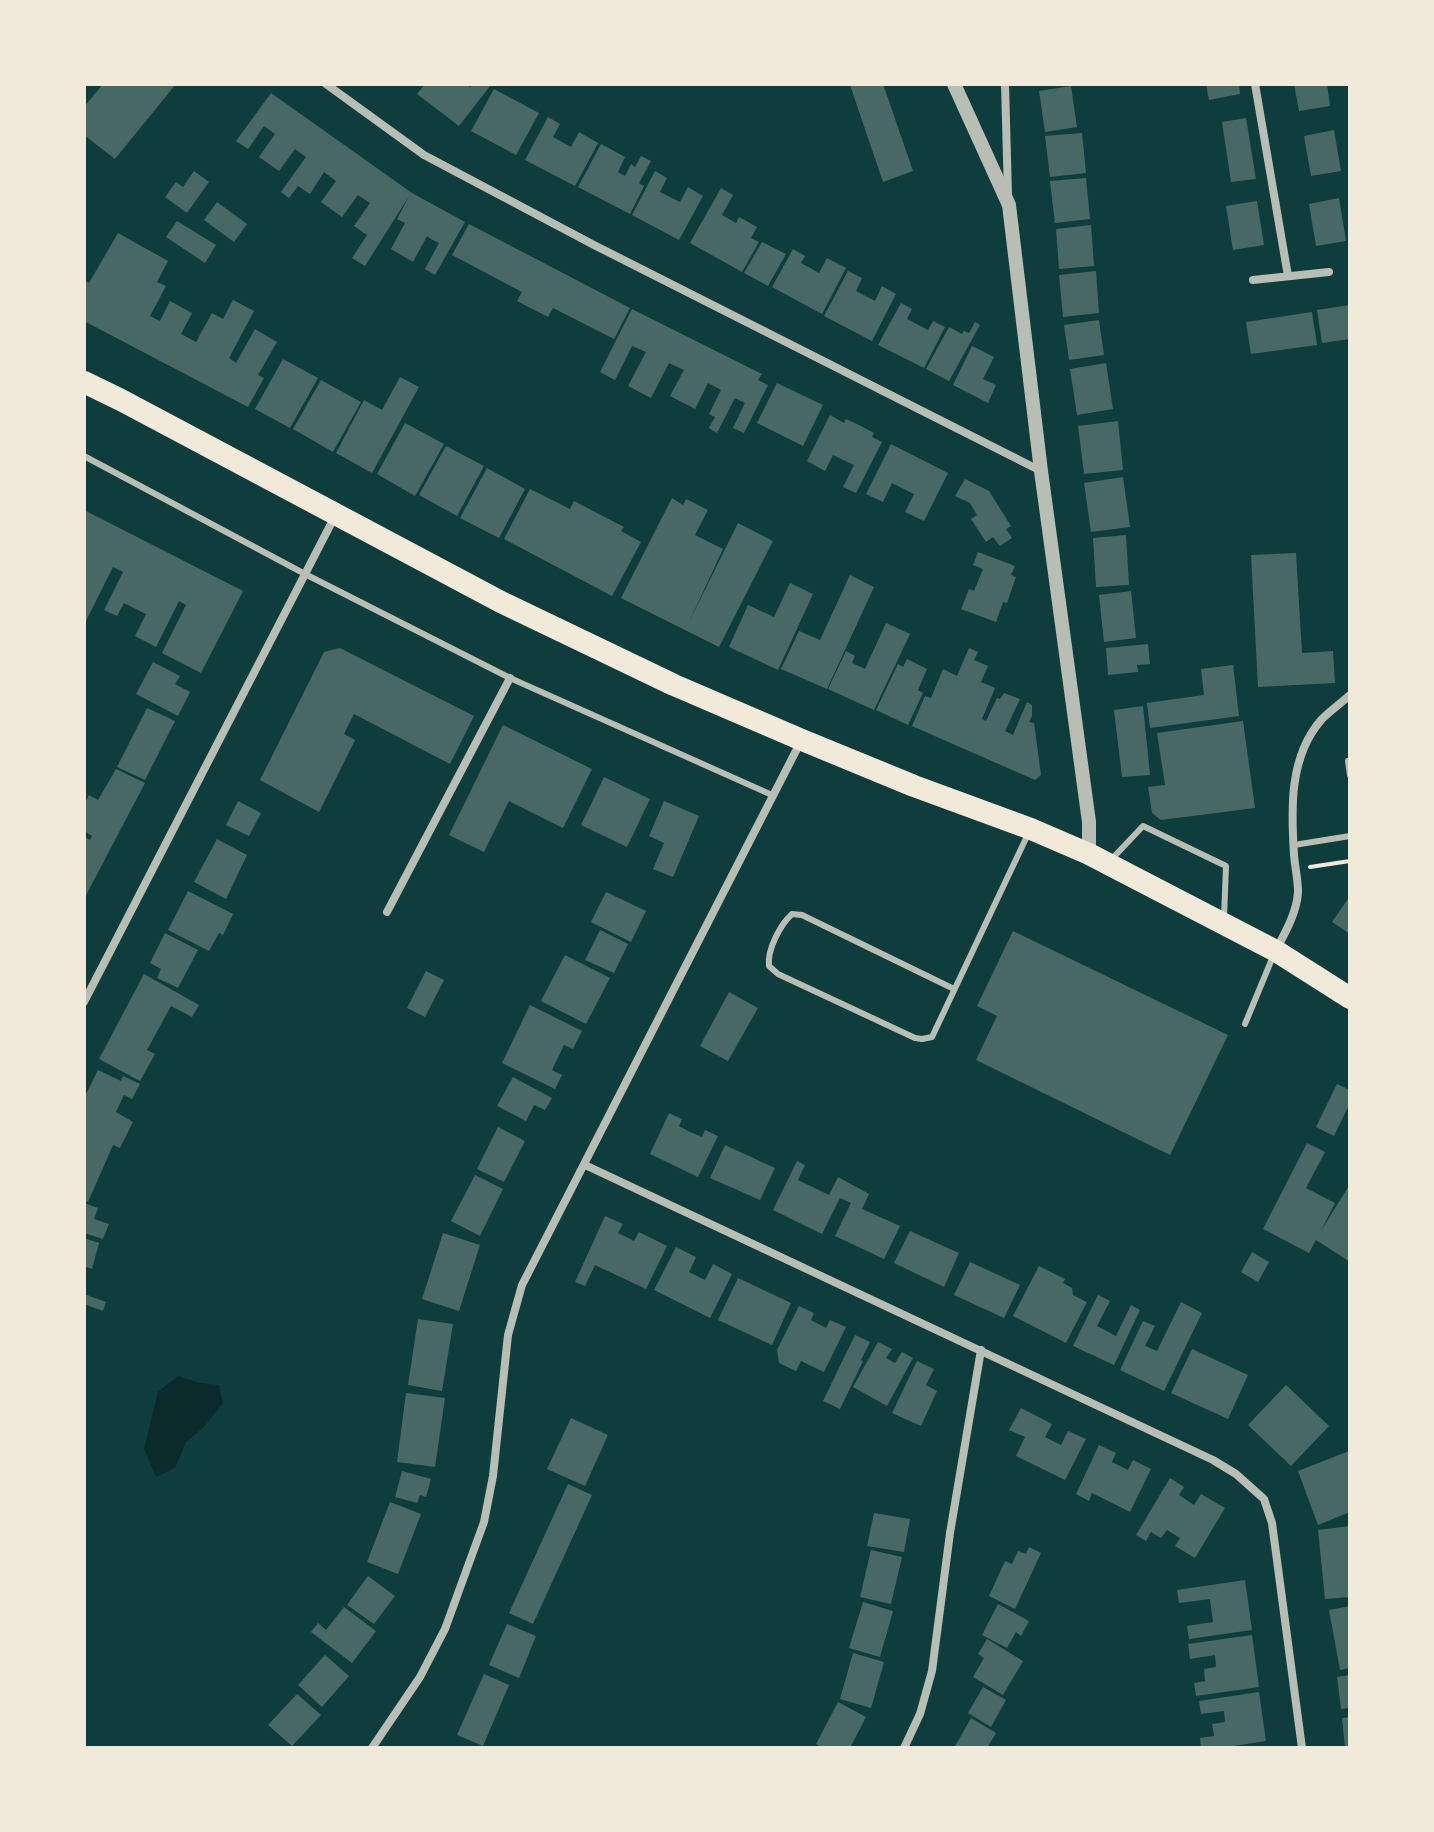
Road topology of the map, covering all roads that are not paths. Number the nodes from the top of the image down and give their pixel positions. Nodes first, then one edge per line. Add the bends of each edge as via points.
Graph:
1 (326, 84) edge
2 (954, 84) edge
3 (1005, 84) edge
4 (1255, 84) edge
5 (1009, 205) junction
6 (1329, 272) dead end
7 (1288, 276) junction
8 (1253, 280) dead end
9 (84, 382) edge
10 (84, 456) edge
11 (1041, 471) junction
12 (336, 514) junction
13 (305, 574) junction
14 (510, 678) junction
15 (1350, 695) edge
16 (802, 740) junction
17 (1348, 761) dead end
18 (1350, 775) edge
19 (772, 795) junction
20 (1031, 829) junction
21 (1350, 836) edge
22 (1294, 845) junction
23 (1098, 859) junction
24 (387, 912) dead end
25 (1224, 924) junction
26 (1276, 951) junction
27 (954, 989) junction
28 (1350, 998) edge
29 (84, 1002) edge
30 (1245, 1024) dead end
31 (585, 1165) junction
32 (981, 1350) junction
33 (372, 1748) edge
34 (904, 1748) edge
35 (1302, 1748) edge

1 - 11 street via 424,155
2 - 5 street
3 - 5 street
4 - 7 street
5 - 11 street
6 - 7 street
7 - 8 street
9 - 12 highway
10 - 13 lane
11 - 23 street
12 - 13 street
12 - 16 highway via 501,602
13 - 14 lane
13 - 29 street
14 - 19 lane
14 - 24 street
15 - 22 street via 1310,736 1297,766
16 - 19 street
16 - 20 highway
17 - 18 lane
19 - 31 street
20 - 23 highway
20 - 27 lane
21 - 22 lane
22 - 26 street via 1298,893
23 - 25 highway
23 - 25 lane via 1143,826 1226,866
25 - 26 highway
26 - 28 highway
26 - 30 lane
27 - 27 lane via 932,1037 915,1038 778,974 768,957 785,920 802,915
31 - 32 street
31 - 33 street via 522,1285 508,1335 484,1522 439,1641
32 - 34 street via 932,1671
32 - 35 street via 1213,1460 1264,1499 1272,1523

